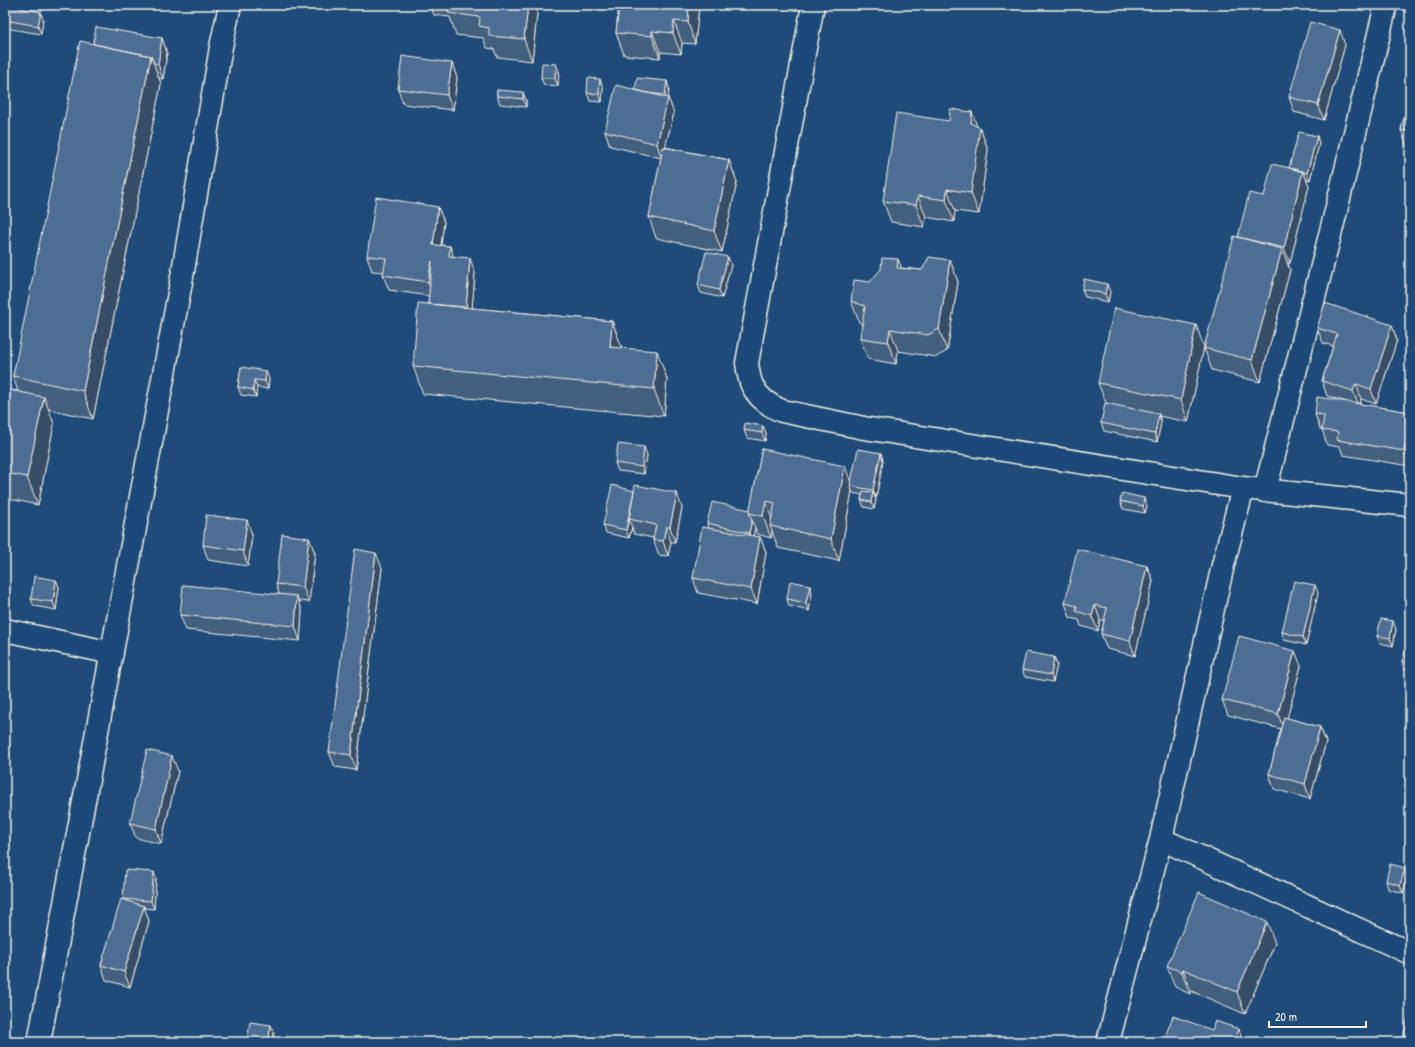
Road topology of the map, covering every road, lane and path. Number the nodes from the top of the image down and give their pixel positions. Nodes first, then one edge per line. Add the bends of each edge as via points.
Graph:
1 (230, 5) edge
2 (813, 5) edge
3 (1386, 5) edge
4 (1243, 488) junction
5 (1265, 491) junction
6 (1410, 505) edge
7 (5, 630) edge
8 (112, 653) junction
9 (1161, 839) junction
10 (1410, 954) edge
11 (39, 1042) edge
12 (1108, 1042) edge

1 - 8 street
2 - 4 street via 747,363 751,384 761,398 782,411 864,428
3 - 5 street
4 - 5 street
4 - 9 street via 1222,565
5 - 6 street
7 - 8 street
8 - 11 street
9 - 10 street
9 - 12 street

